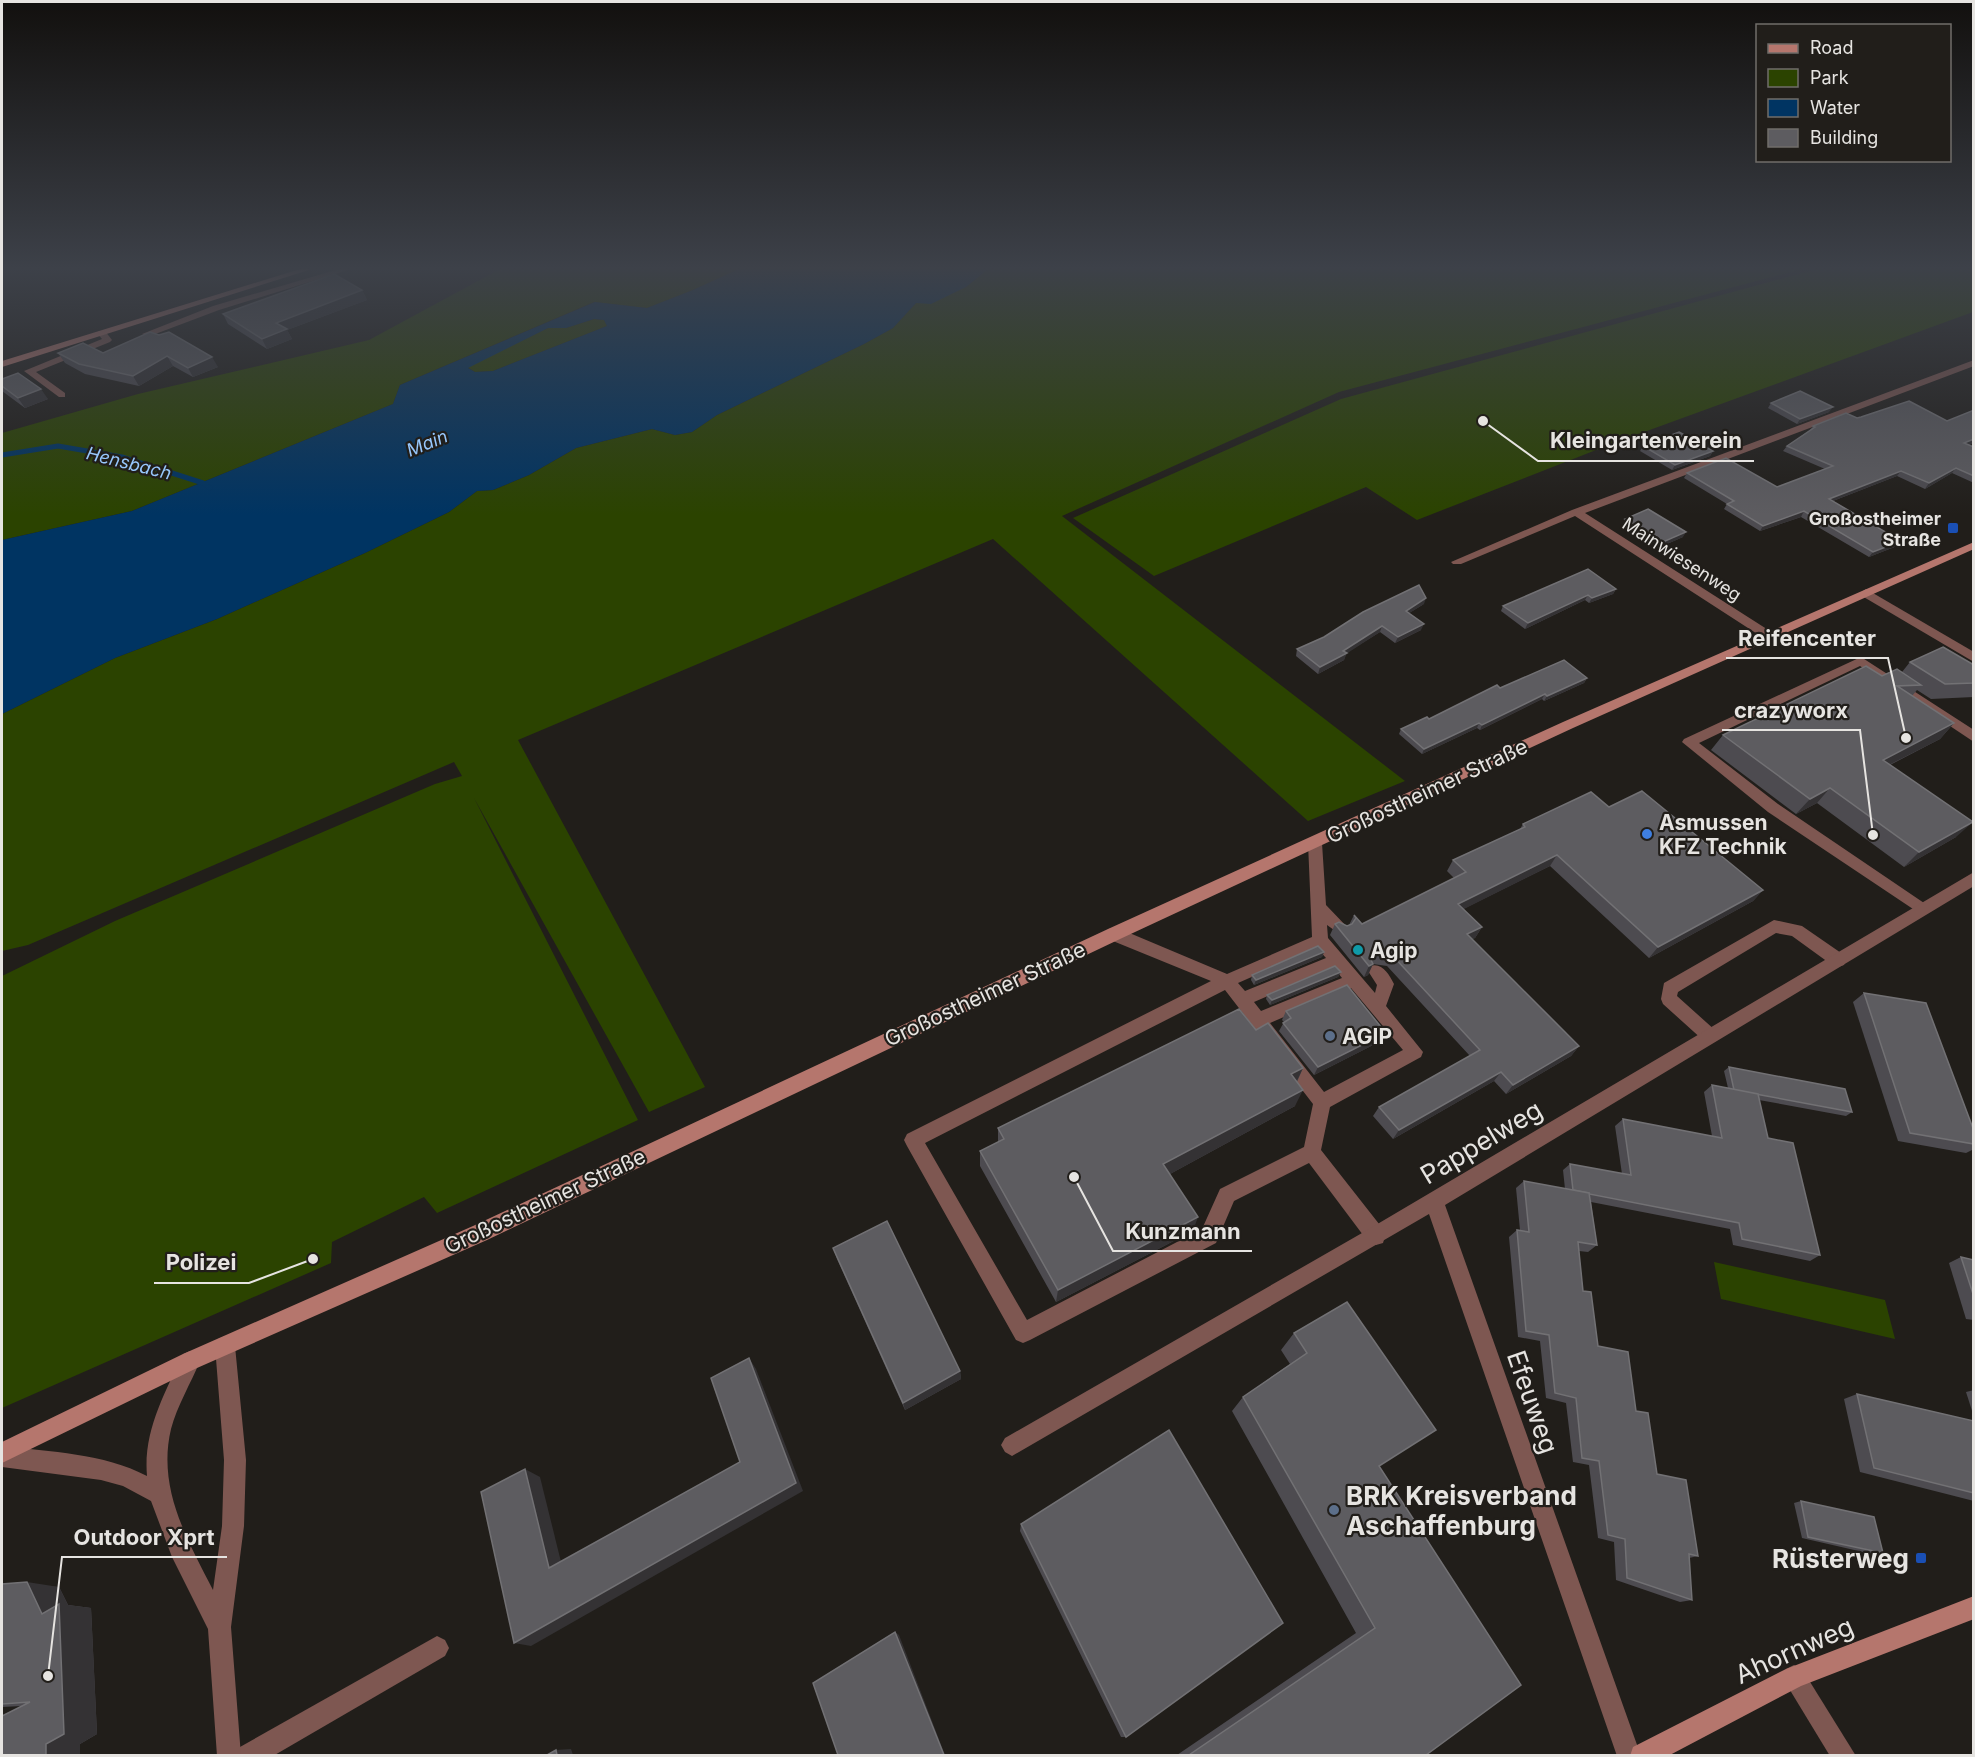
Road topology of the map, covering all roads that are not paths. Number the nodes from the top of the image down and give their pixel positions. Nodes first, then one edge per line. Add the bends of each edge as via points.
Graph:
1 (44, 351) edge
2 (79, 351) edge
3 (1974, 363) edge
4 (2, 364) edge
5 (62, 395) dead end
6 (1576, 512) junction
7 (1974, 545) edge
8 (1457, 562) dead end
9 (1866, 593) junction
10 (1768, 636) junction
11 (1974, 657) edge
12 (1974, 737) edge
13 (1315, 843) junction
14 (1974, 878) edge
15 (1318, 907) junction
16 (1922, 909) junction
17 (1341, 929) edge
18 (1114, 934) junction
19 (1320, 940) junction
20 (1337, 960) junction
21 (1838, 960) junction
22 (1376, 971) edge
23 (1354, 980) junction
24 (1227, 981) junction
25 (1242, 1000) junction
26 (1377, 1008) junction
27 (1258, 1020) junction
28 (1710, 1036) junction
29 (1322, 1102) junction
30 (1312, 1152) junction
31 (1434, 1201) junction
32 (1376, 1236) junction
33 (225, 1346) junction
34 (190, 1361) junction
35 (1012, 1445) dead end
36 (2, 1455) edge
37 (159, 1494) junction
38 (1974, 1607) edge
39 (219, 1627) junction
40 (437, 1648) dead end
41 (1794, 1677) junction
42 (229, 1755) edge
43 (249, 1755) edge
44 (1629, 1755) edge
45 (1642, 1755) edge
46 (1844, 1755) edge

1 - 4 main road
2 - 5 street via 29,371
3 - 6 street, Mainwiesenweg
6 - 8 street, Mainwiesenweg
6 - 10 street, Mainwiesenweg
7 - 9 main road, Großostheimer Straße
9 - 10 main road, Großostheimer Straße
9 - 11 street
10 - 13 main road, Großostheimer Straße
12 - 16 street via 1861,661 1689,742 1773,808
13 - 15 street
13 - 18 main road, Großostheimer Straße
14 - 16 street, Pappelweg
15 - 17 street
15 - 19 street
16 - 21 street, Pappelweg
18 - 24 street
18 - 33 main road, Großostheimer Straße via 480,1233
19 - 20 street
19 - 24 street
20 - 23 street
20 - 25 street
21 - 28 street, Pappelweg
21 - 28 street via 1796,931 1774,926 1670,988 1668,999
22 - 26 street via 1386,984
23 - 26 street
23 - 27 street
24 - 25 street
24 - 30 street via 913,1140 1023,1333 1209,1236 1227,1196
25 - 27 street
26 - 29 street via 1415,1052
27 - 29 street
28 - 31 street, Pappelweg
29 - 30 street
30 - 32 street
31 - 32 street, Pappelweg
31 - 44 street, Efeuweg
32 - 35 street, Pappelweg
33 - 34 main road, Großostheimer Straße
33 - 39 street via 235,1460 233,1526
34 - 36 main road, Großostheimer Straße
34 - 37 street via 161,1427 156,1460
36 - 37 street via 101,1469
37 - 39 street via 180,1549
38 - 41 main road, Ahornweg
39 - 42 street
40 - 43 street
41 - 45 main road, Ahornweg
41 - 46 street

